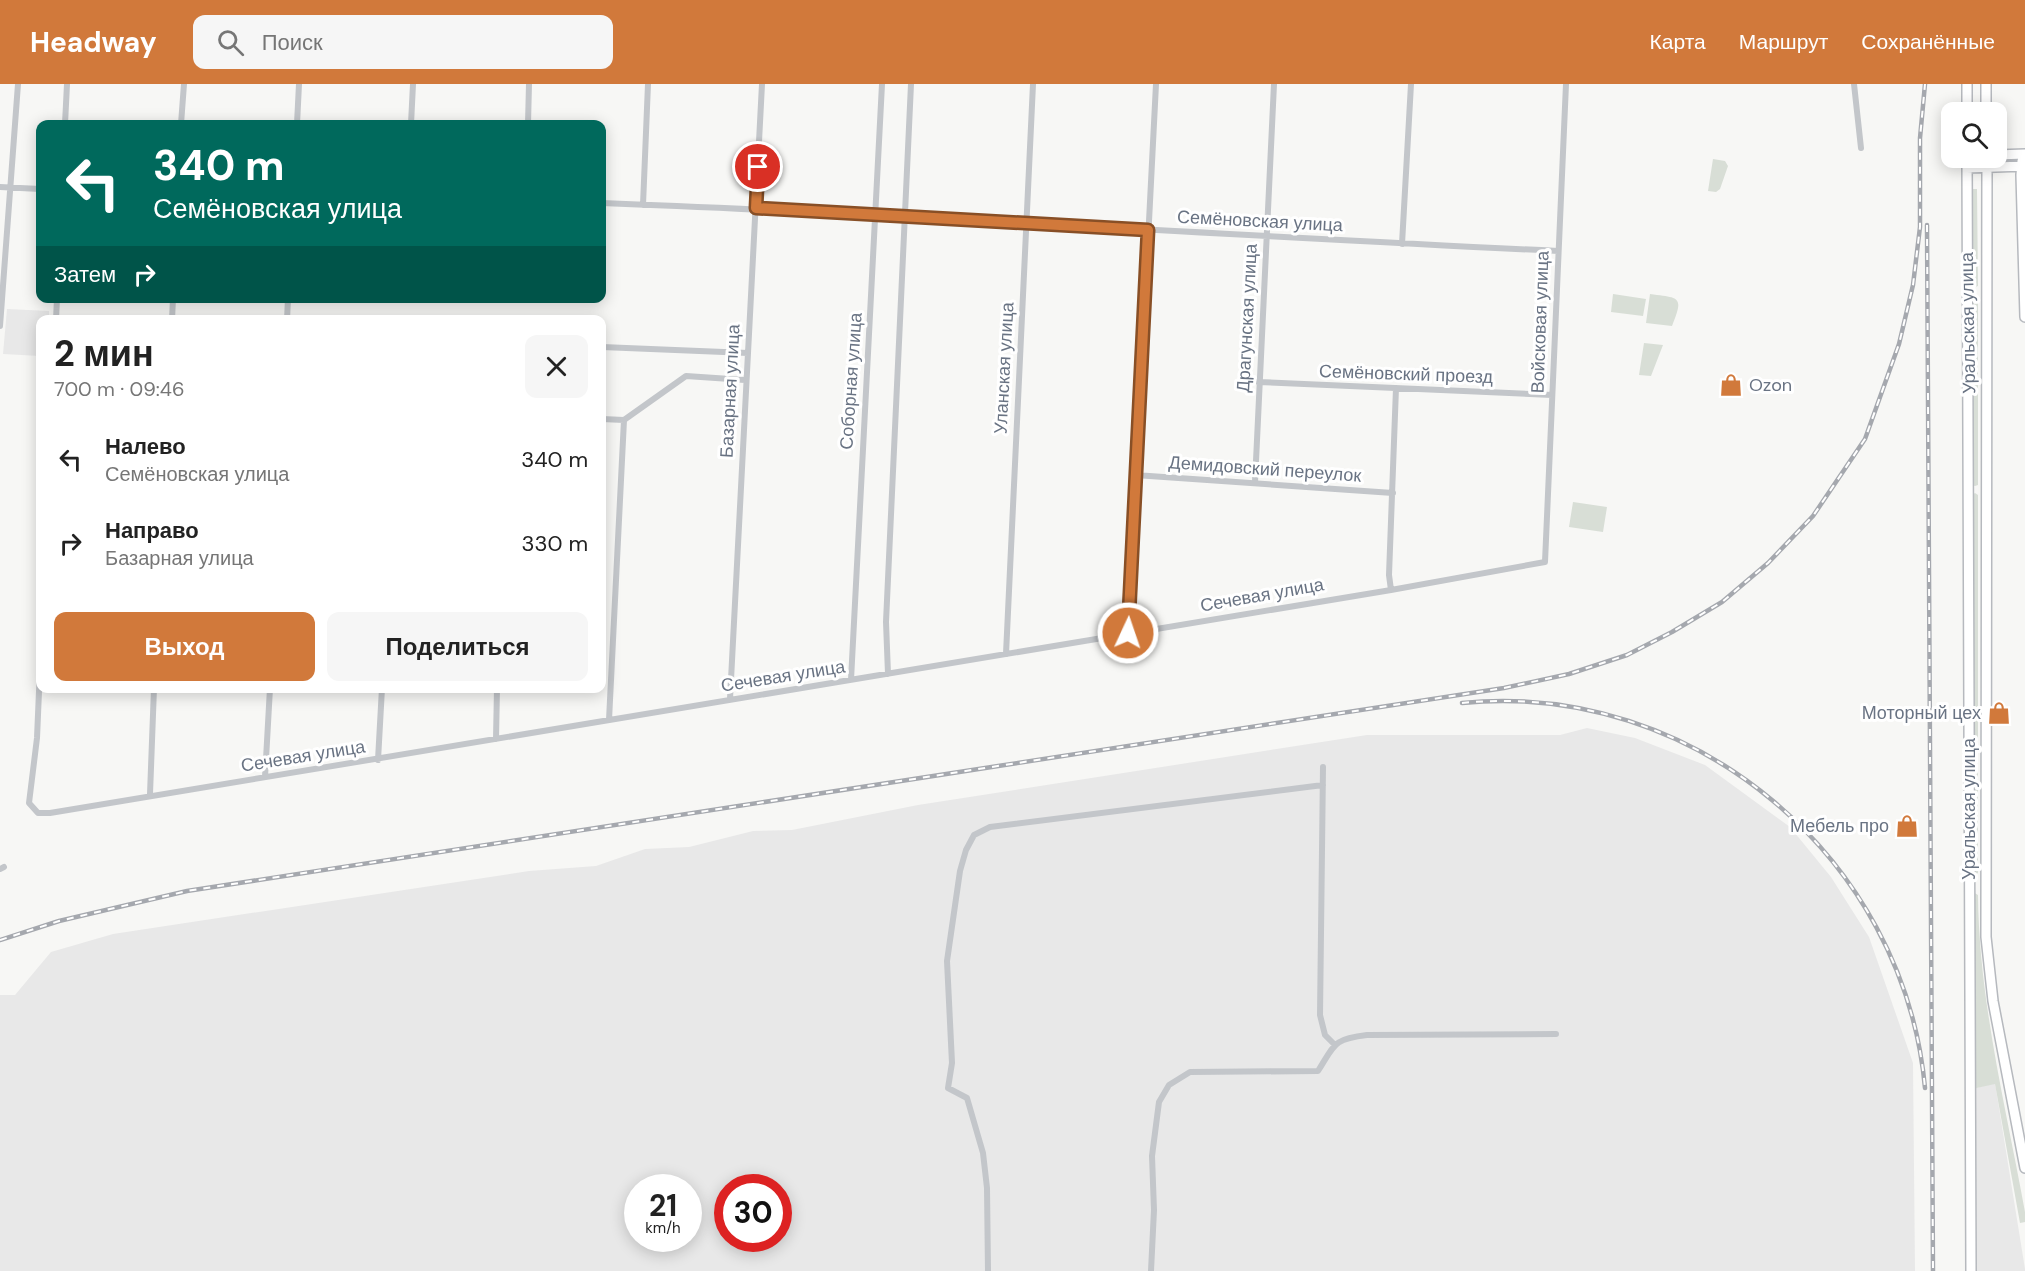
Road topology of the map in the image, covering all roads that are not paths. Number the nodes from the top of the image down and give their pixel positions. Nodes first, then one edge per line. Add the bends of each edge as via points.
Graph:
1 (18, 84) edge
2 (67, 84) edge
3 (184, 84) edge
4 (299, 84) edge
5 (413, 84) edge
6 (529, 84) edge
7 (648, 84) edge
8 (762, 84) edge
9 (882, 84) edge
10 (911, 84) edge
11 (1033, 84) edge
12 (1156, 84) edge
13 (1274, 84) edge
14 (1411, 84) edge
15 (1566, 84) edge
16 (1854, 84) edge
17 (1967, 84) edge
18 (1986, 84) edge
19 (1967, 102) edge
20 (1986, 102) edge
21 (65, 120) edge
22 (181, 120) edge
23 (297, 120) edge
24 (411, 120) edge
25 (528, 120) edge
26 (1861, 148) dead end
27 (2007, 155) edge
28 (2025, 155) edge
29 (2007, 166) edge
30 (1967, 168) edge
31 (1987, 168) edge
32 (2023, 169) edge
33 (0, 187) edge
34 (10, 187) junction
35 (36, 189) edge
36 (606, 203) edge
37 (643, 205) junction
38 (756, 208) junction
39 (876, 216) junction
40 (905, 219) junction
41 (1026, 223) junction
42 (1148, 230) junction
43 (1266, 237) junction
44 (1402, 244) junction
45 (1558, 251) junction
46 (2025, 317) edge
47 (0, 326) edge
48 (606, 347) edge
49 (748, 353) junction
50 (746, 380) junction
51 (1258, 382) junction
52 (1396, 388) junction
53 (1552, 395) junction
54 (606, 419) edge
55 (624, 420) junction
56 (1135, 475) junction
57 (1255, 482) junction
58 (1393, 493) junction
59 (1545, 561) joint
60 (1391, 590) junction
61 (1128, 633) junction
62 (1006, 654) junction
63 (888, 674) junction
64 (851, 680) junction
65 (39, 693) edge
66 (154, 693) edge
67 (270, 693) edge
68 (382, 693) edge
69 (497, 693) edge
70 (730, 699) junction
71 (609, 720) junction
72 (496, 739) junction
73 (378, 760) junction
74 (1323, 767) dead end
75 (265, 777) junction
76 (1323, 785) junction
77 (150, 794) junction
78 (1969, 888) junction
79 (1985, 888) junction
80 (1556, 1034) dead end
81 (1335, 1045) junction
82 (2025, 1168) edge
83 (988, 1271) edge
84 (1150, 1271) edge
85 (1971, 1271) edge

1 - 34 street
2 - 21 street
3 - 22 street
4 - 23 street
5 - 24 street
6 - 25 street
7 - 37 street
8 - 38 street, Базарная улица
9 - 39 street, Соборная улица
10 - 40 street
11 - 41 street, Уланская улица
12 - 42 street
13 - 43 street, Драгунская улица
14 - 44 street
15 - 45 street, Войсковая улица
16 - 26 street
17 - 19 main road
18 - 20 main road
27 - 28 main road
28 - 32 main road
29 - 32 main road, Уральская улица
30 - 78 main road, Уральская улица
31 - 79 main road, Уральская улица
32 - 46 main road
33 - 34 street
34 - 35 street
34 - 47 street
36 - 37 street, Семёновская улица
37 - 38 street, Семёновская улица
38 - 39 street, Семёновская улица
38 - 49 street, Базарная улица
39 - 40 street, Семёновская улица
39 - 64 street, Соборная улица
40 - 41 street, Семёновская улица
40 - 63 street via 886,622
41 - 42 street, Семёновская улица
41 - 62 street, Уланская улица
42 - 43 street, Семёновская улица
42 - 56 street
43 - 44 street, Семёновская улица
43 - 51 street, Драгунская улица
44 - 45 street, Семёновская улица
45 - 53 street, Войсковая улица
48 - 49 street
49 - 50 street, Базарная улица
50 - 55 street via 686,376
50 - 70 street, Базарная улица
51 - 52 street, Семёновский проезд
51 - 57 street, Драгунская улица
52 - 53 street, Семёновский проезд
52 - 58 street
53 - 59 street, Войсковая улица
54 - 55 street
55 - 71 street
56 - 57 street, Демидовский переулок
56 - 61 street
57 - 58 street, Демидовский переулок
58 - 60 street
59 - 60 street, Сечевая улица
60 - 61 street, Сечевая улица
61 - 62 street, Сечевая улица
62 - 63 street, Сечевая улица
63 - 64 street, Сечевая улица
64 - 70 street, Сечевая улица
65 - 77 street, Сечевая улица via 38,738 28,803 38,813
66 - 77 street
67 - 75 street
68 - 73 street
69 - 72 street
70 - 71 street, Сечевая улица
71 - 72 street, Сечевая улица
72 - 73 street, Сечевая улица
73 - 75 street, Сечевая улица
74 - 76 street
75 - 77 street, Сечевая улица
76 - 81 street via 1320,1016 1325,1035
76 - 83 street via 990,827 974,835 960,871 947,961 952,1063 948,1088 967,1098 983,1153
78 - 79 main road
78 - 85 main road, Уральская улица
79 - 82 main road, Уральская улица via 1993,1002
80 - 81 street via 1367,1035 1344,1038
81 - 84 street via 1318,1071 1190,1072 1169,1085 1159,1102 1152,1156

